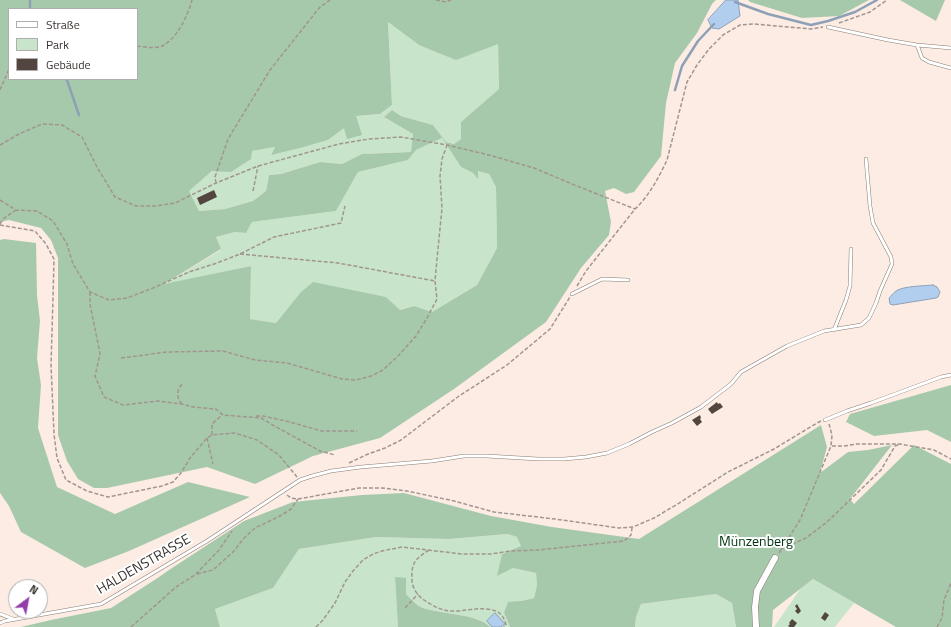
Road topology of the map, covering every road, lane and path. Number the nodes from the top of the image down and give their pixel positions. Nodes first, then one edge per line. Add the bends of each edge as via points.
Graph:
1 (192, 0) edge
2 (330, 0) edge
3 (436, 0) edge
4 (451, 0) edge
5 (887, 0) edge
6 (828, 27) junction
7 (917, 45) junction
8 (138, 46) edge
9 (951, 48) edge
10 (951, 68) edge
11 (8, 71) edge
12 (0, 90) edge
13 (0, 145) edge
14 (447, 145) junction
15 (866, 159) dead end
16 (258, 166) junction
17 (216, 183) junction
18 (253, 191) dead end
19 (0, 200) edge
20 (345, 206) dead end
21 (636, 209) junction
22 (16, 210) junction
23 (0, 225) edge
24 (851, 249) dead end
25 (240, 254) junction
26 (628, 280) dead end
27 (435, 281) junction
28 (90, 292) junction
29 (572, 294) junction
30 (834, 330) junction
31 (121, 358) dead end
32 (951, 374) edge
33 (184, 383) dead end
34 (182, 404) junction
35 (223, 415) junction
36 (250, 417) junction
37 (825, 420) junction
38 (357, 431) dead end
39 (212, 435) junction
40 (207, 438) junction
41 (900, 444) junction
42 (831, 446) junction
43 (335, 455) dead end
44 (951, 459) edge
45 (349, 462) dead end
46 (213, 464) dead end
47 (300, 480) junction
48 (284, 490) junction
49 (298, 499) junction
50 (633, 527) junction
51 (232, 531) dead end
52 (781, 549) junction
53 (428, 550) junction
54 (776, 558) joint
55 (195, 574) junction
56 (951, 582) edge
57 (418, 594) junction
58 (405, 608) dead end
59 (0, 614) edge
60 (15, 620) junction
61 (0, 623) edge
62 (131, 627) edge
63 (316, 627) edge
64 (504, 627) edge
65 (756, 627) edge
66 (937, 627) edge

1 - 8 path via 184,21 173,38 161,47
2 - 17 path via 320,7 270,70 228,139 215,177
3 - 4 path
5 - 6 path via 870,12
6 - 7 lane
6 - 21 path via 811,29 740,25 709,49 688,82 667,160 644,201
7 - 9 lane
7 - 10 lane via 922,58
11 - 12 path
13 - 17 path via 42,124 62,125 82,137 115,197 136,206 175,203
14 - 16 path via 401,137 369,139 339,144
14 - 21 path via 534,168
14 - 27 path via 440,176 442,208
15 - 30 lane, HALDENSTRASSE via 873,223 891,257 892,264 869,318 861,325
16 - 17 path
16 - 18 path
19 - 22 path
20 - 25 path via 341,223 274,237
21 - 29 path via 586,271
22 - 23 path via 3,219
22 - 28 path via 37,211 54,221 67,244 73,264
23 - 40 path via 35,231 54,259 51,365 54,434 57,458 66,480 87,491 108,497 162,486 177,478
24 - 30 lane via 850,286
25 - 27 path via 338,263
25 - 28 path via 128,298 109,300
26 - 29 lane via 602,279
27 - 31 path via 437,299 416,336 383,370 356,380 342,379 287,363 255,360 223,351 167,352
28 - 34 path via 100,354 96,376 104,397 123,405 158,401
29 - 45 path via 550,329 507,365 459,396 401,440
30 - 47 lane, HALDENSTRASSE via 824,331 787,346 741,372 731,384 701,407 607,453 564,459 464,456 331,471
32 - 37 lane
33 - 34 path via 178,392 178,400
34 - 35 path via 216,409
35 - 36 path
35 - 39 path via 212,424
36 - 38 path via 263,416 322,431
36 - 43 path via 261,418 320,451
37 - 42 path via 830,424
37 - 50 path via 728,472 654,518
39 - 40 path
39 - 47 path via 235,433 257,440 279,455
40 - 46 path
41 - 42 path
41 - 44 path via 934,450
41 - 52 path via 895,446 881,470 827,522 806,538
42 - 52 path via 800,520
47 - 48 lane, HALDENSTRASSE
48 - 49 path via 286,495
48 - 60 lane, HALDENSTRASSE via 207,541 101,604
49 - 50 path via 338,490 382,488 408,491 494,512 619,528
49 - 55 path via 291,509 255,528 213,570
50 - 53 path via 624,541 491,554
51 - 55 path via 219,550
52 - 54 path
53 - 57 path via 417,558 412,570 412,584
53 - 63 path via 402,547 373,554 363,560 345,582 335,603
54 - 65 street via 757,591
55 - 62 path via 176,587
56 - 66 path via 944,600 942,618
57 - 58 path
57 - 64 path via 436,608 452,611 498,611 505,620
59 - 60 lane
60 - 61 lane, HALDENSTRASSE

